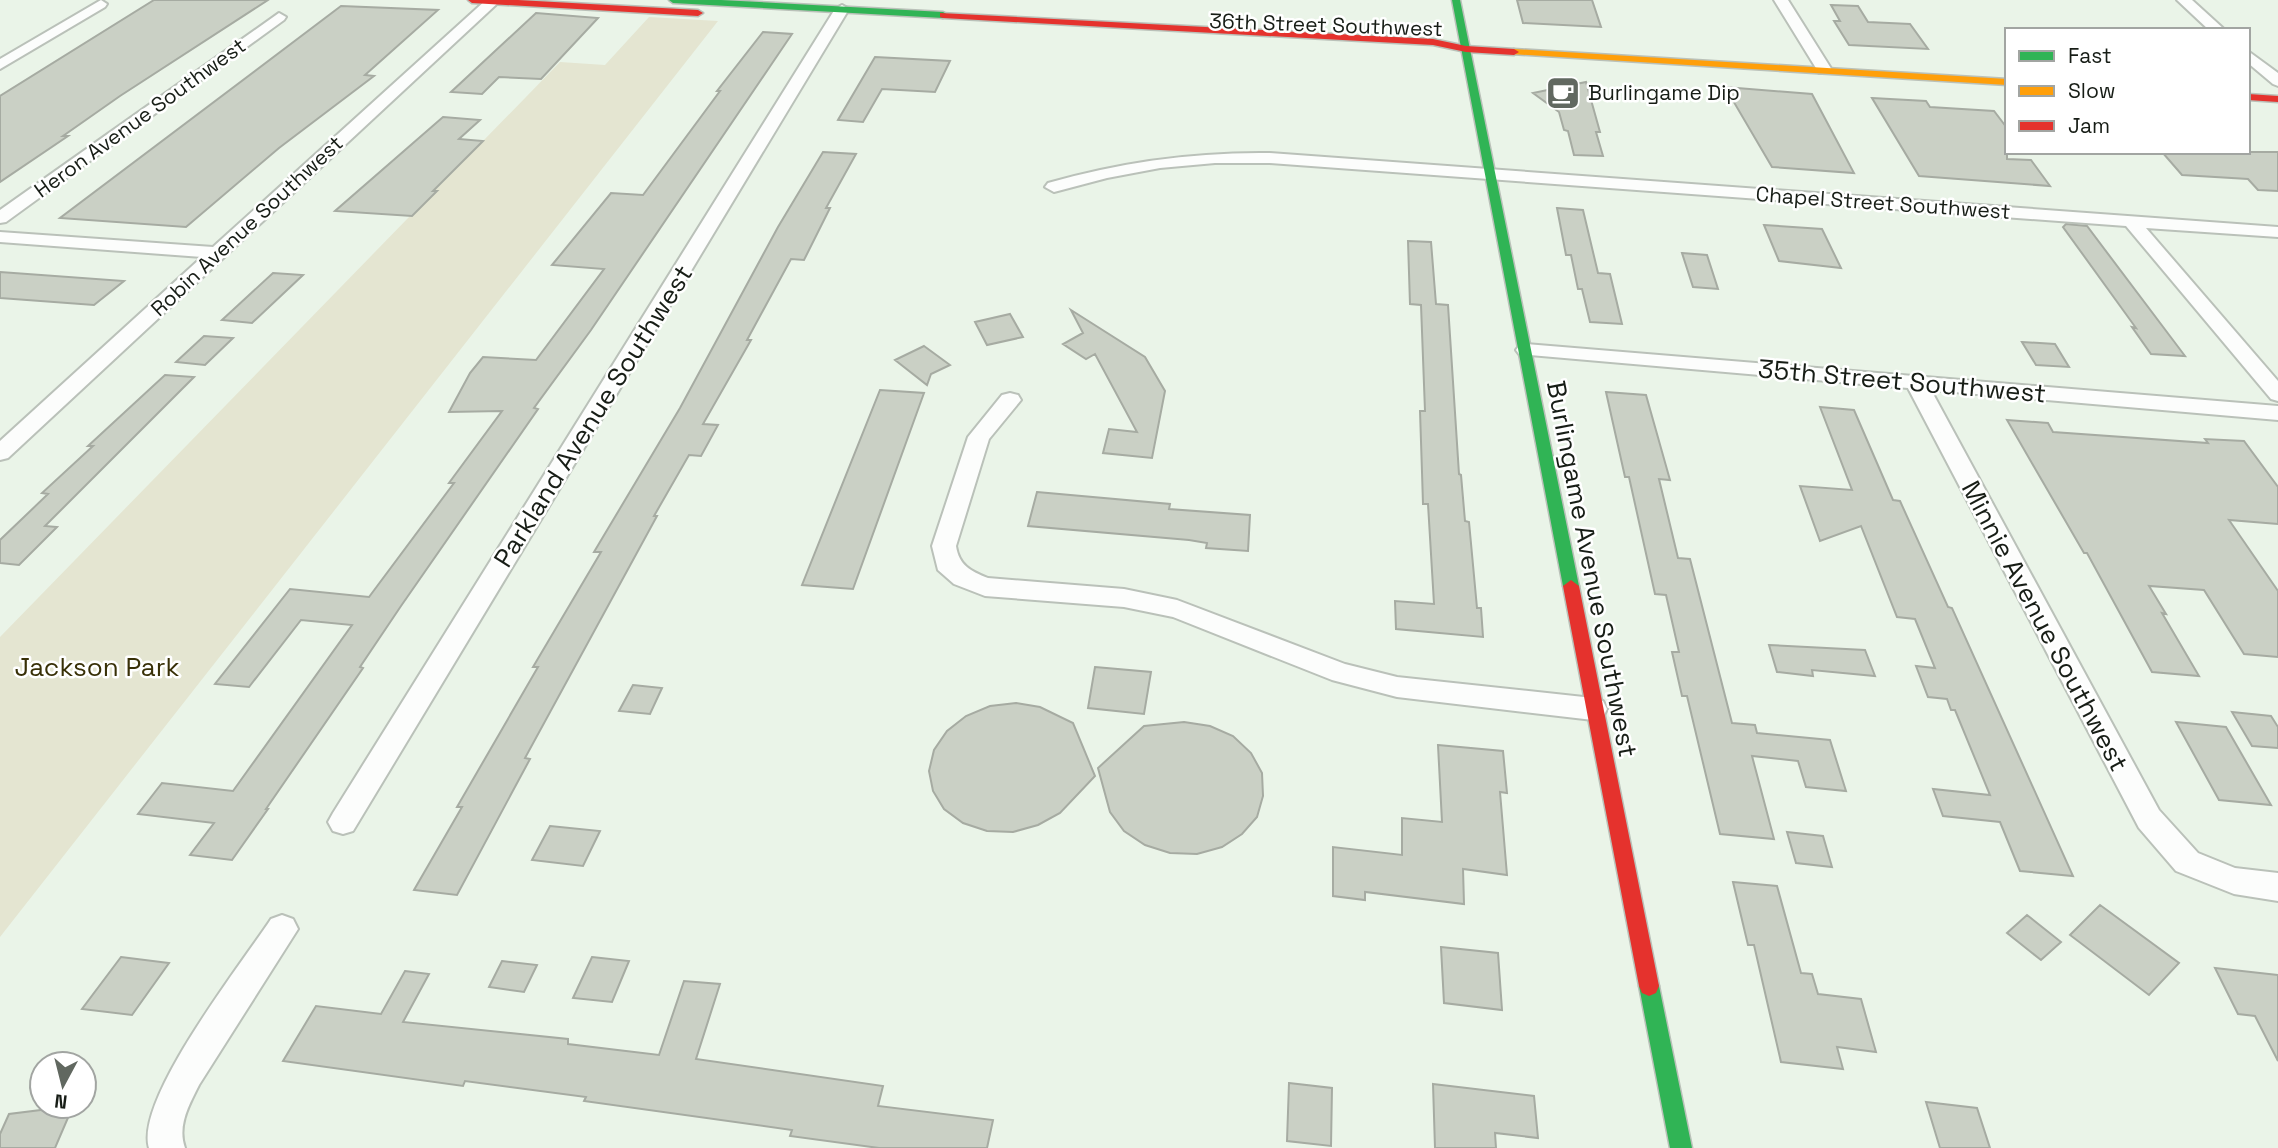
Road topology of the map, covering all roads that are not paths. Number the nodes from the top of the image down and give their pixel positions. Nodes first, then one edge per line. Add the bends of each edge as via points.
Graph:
1 (472, 0) edge
2 (673, 0) edge
3 (1456, 0) edge
4 (1781, 0) edge
5 (2184, 0) edge
6 (494, 1) edge
7 (100, 4) dead end
8 (839, 15) junction
9 (279, 17) dead end
10 (2216, 28) edge
11 (1235, 31) junction
12 (1151, 37) junction
13 (1466, 49) junction
14 (2250, 57) edge
15 (0, 65) edge
16 (1824, 70) junction
17 (2278, 81) edge
18 (2005, 82) edge
19 (2250, 97) edge
20 (2278, 99) edge
21 (1488, 175) junction
22 (1055, 187) dead end
23 (0, 218) edge
24 (2131, 221) junction
25 (2278, 232) edge
26 (0, 237) edge
27 (218, 253) junction
28 (1526, 350) junction
29 (1915, 381) junction
30 (2278, 394) edge
31 (1010, 400) dead end
32 (2278, 414) edge
33 (0, 453) edge
34 (1593, 709) junction
35 (343, 822) dead end
36 (2278, 887) edge
37 (282, 929) dead end
38 (167, 1148) edge
39 (1681, 1148) edge

1 - 6 street, 36th Street Southwest
2 - 8 street, 36th Street Southwest
3 - 13 street, Burlingame Avenue Southwest
4 - 16 street
5 - 10 street
6 - 8 street, 36th Street Southwest
6 - 27 street, Robin Avenue Southwest
7 - 15 street
8 - 11 street, 36th Street Southwest
8 - 12 street, 36th Street Southwest
8 - 35 street, Parkland Avenue Southwest
9 - 23 street, Heron Avenue Southwest
11 - 12 street
11 - 13 street, 36th Street Southwest via 1433,42
12 - 13 street, 36th Street Southwest via 1434,54
13 - 16 street, 36th Street Southwest
13 - 21 street, Burlingame Avenue Southwest
14 - 17 street
16 - 18 street, 36th Street Southwest
19 - 20 street
21 - 22 street, Chapel Street Southwest via 1211,158 1128,167
21 - 24 street, Chapel Street Southwest
21 - 28 street, Burlingame Avenue Southwest
24 - 25 street, Chapel Street Southwest
24 - 30 street
26 - 27 street
27 - 33 street, Robin Avenue Southwest
28 - 29 street, 35th Street Southwest
28 - 34 street, Burlingame Avenue Southwest
29 - 32 street, 35th Street Southwest
29 - 36 street, Minnie Avenue Southwest via 2149,819 2187,863 2234,881
31 - 34 street via 979,437 944,546 947,564 963,578 985,587 1124,598 1177,609 1341,673 1397,687
34 - 39 street, Burlingame Avenue Southwest
37 - 38 street via 187,1073 171,1106 163,1136

